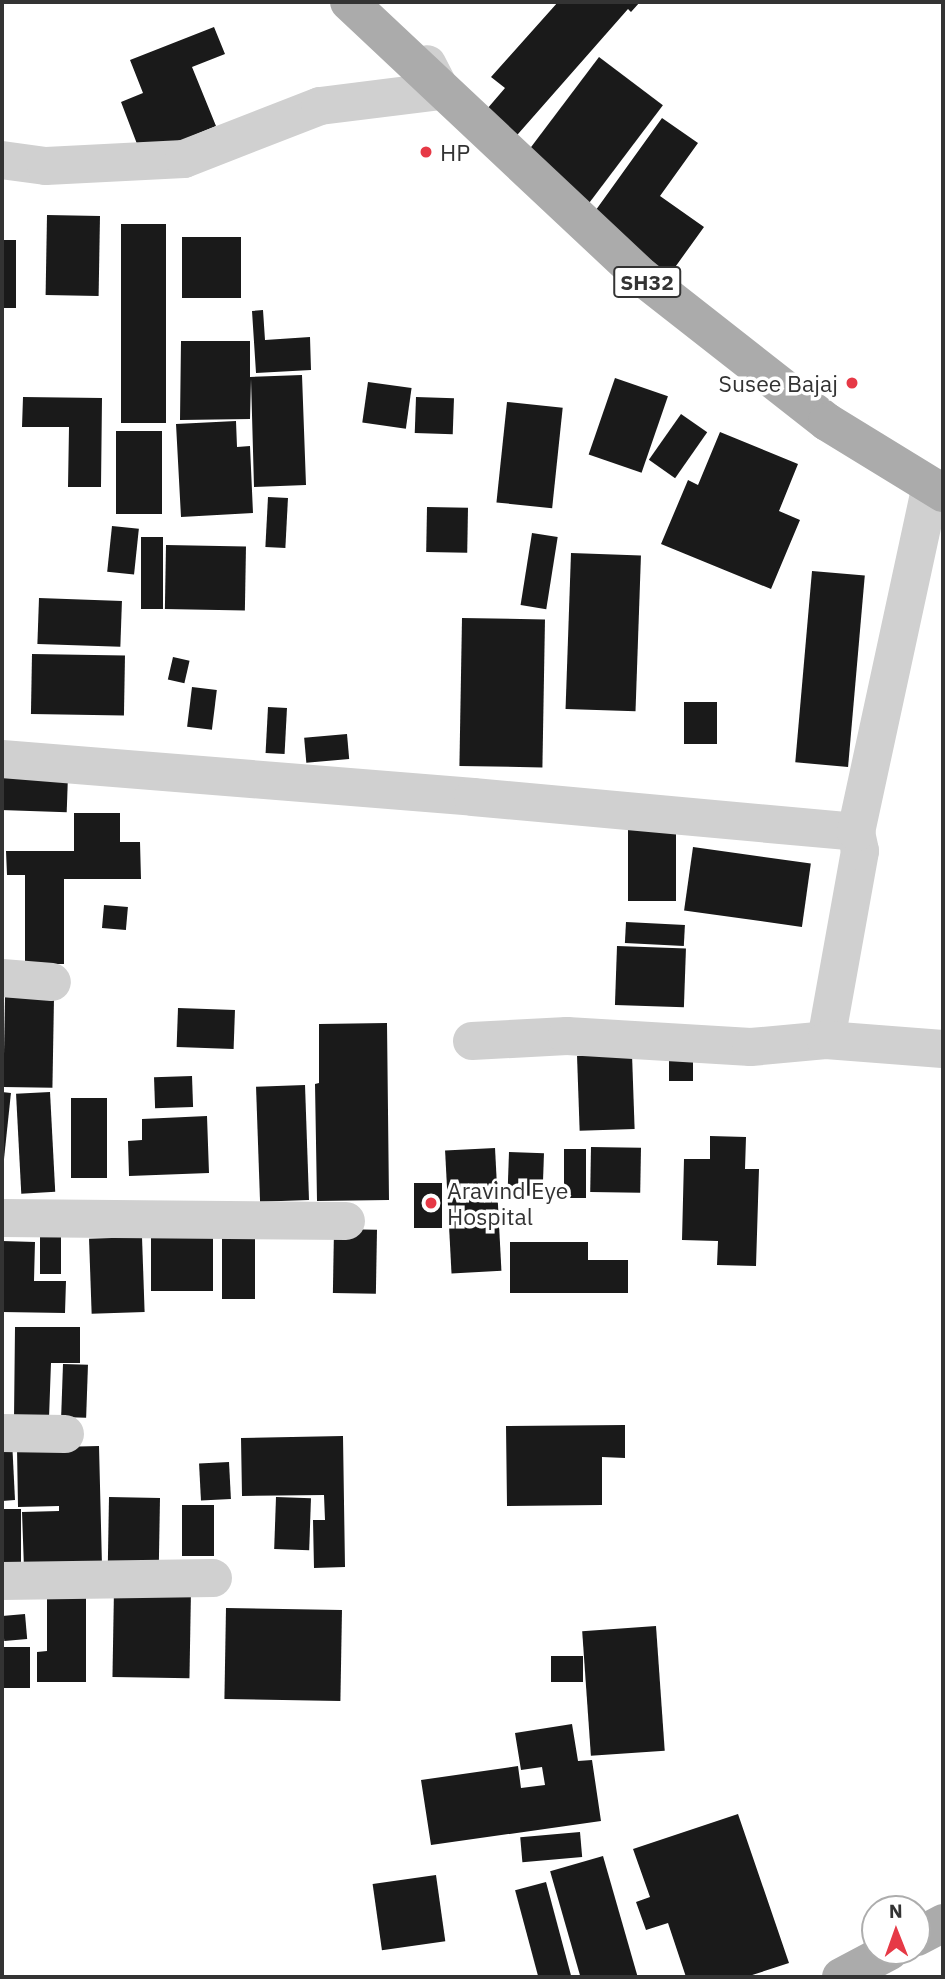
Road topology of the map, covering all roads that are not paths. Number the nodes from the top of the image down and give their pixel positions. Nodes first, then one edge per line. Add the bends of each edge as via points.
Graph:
1 (349, 2) edge
2 (371, 2) edge
3 (441, 91) junction
4 (2, 160) edge
5 (937, 489) edge
6 (2, 760) edge
7 (856, 832) junction
8 (2, 978) edge
9 (52, 982) dead end
10 (826, 1040) junction
11 (472, 1041) dead end
12 (943, 1049) edge
13 (2, 1218) edge
14 (346, 1221) dead end
15 (2, 1433) edge
16 (65, 1434) dead end
17 (213, 1578) dead end
18 (2, 1581) edge
19 (864, 1965) edge
20 (841, 1977) edge

1 - 3 main road, SH32
2 - 3 street via 421,51
3 - 4 street via 320,106 184,159 46,166
3 - 5 main road, SH32 via 642,277 827,422
5 - 7 street
6 - 7 street
7 - 10 street via 860,851
8 - 9 street
10 - 11 street via 751,1047 566,1036
10 - 12 street
13 - 14 street
15 - 16 street
17 - 18 street
19 - 20 main road

